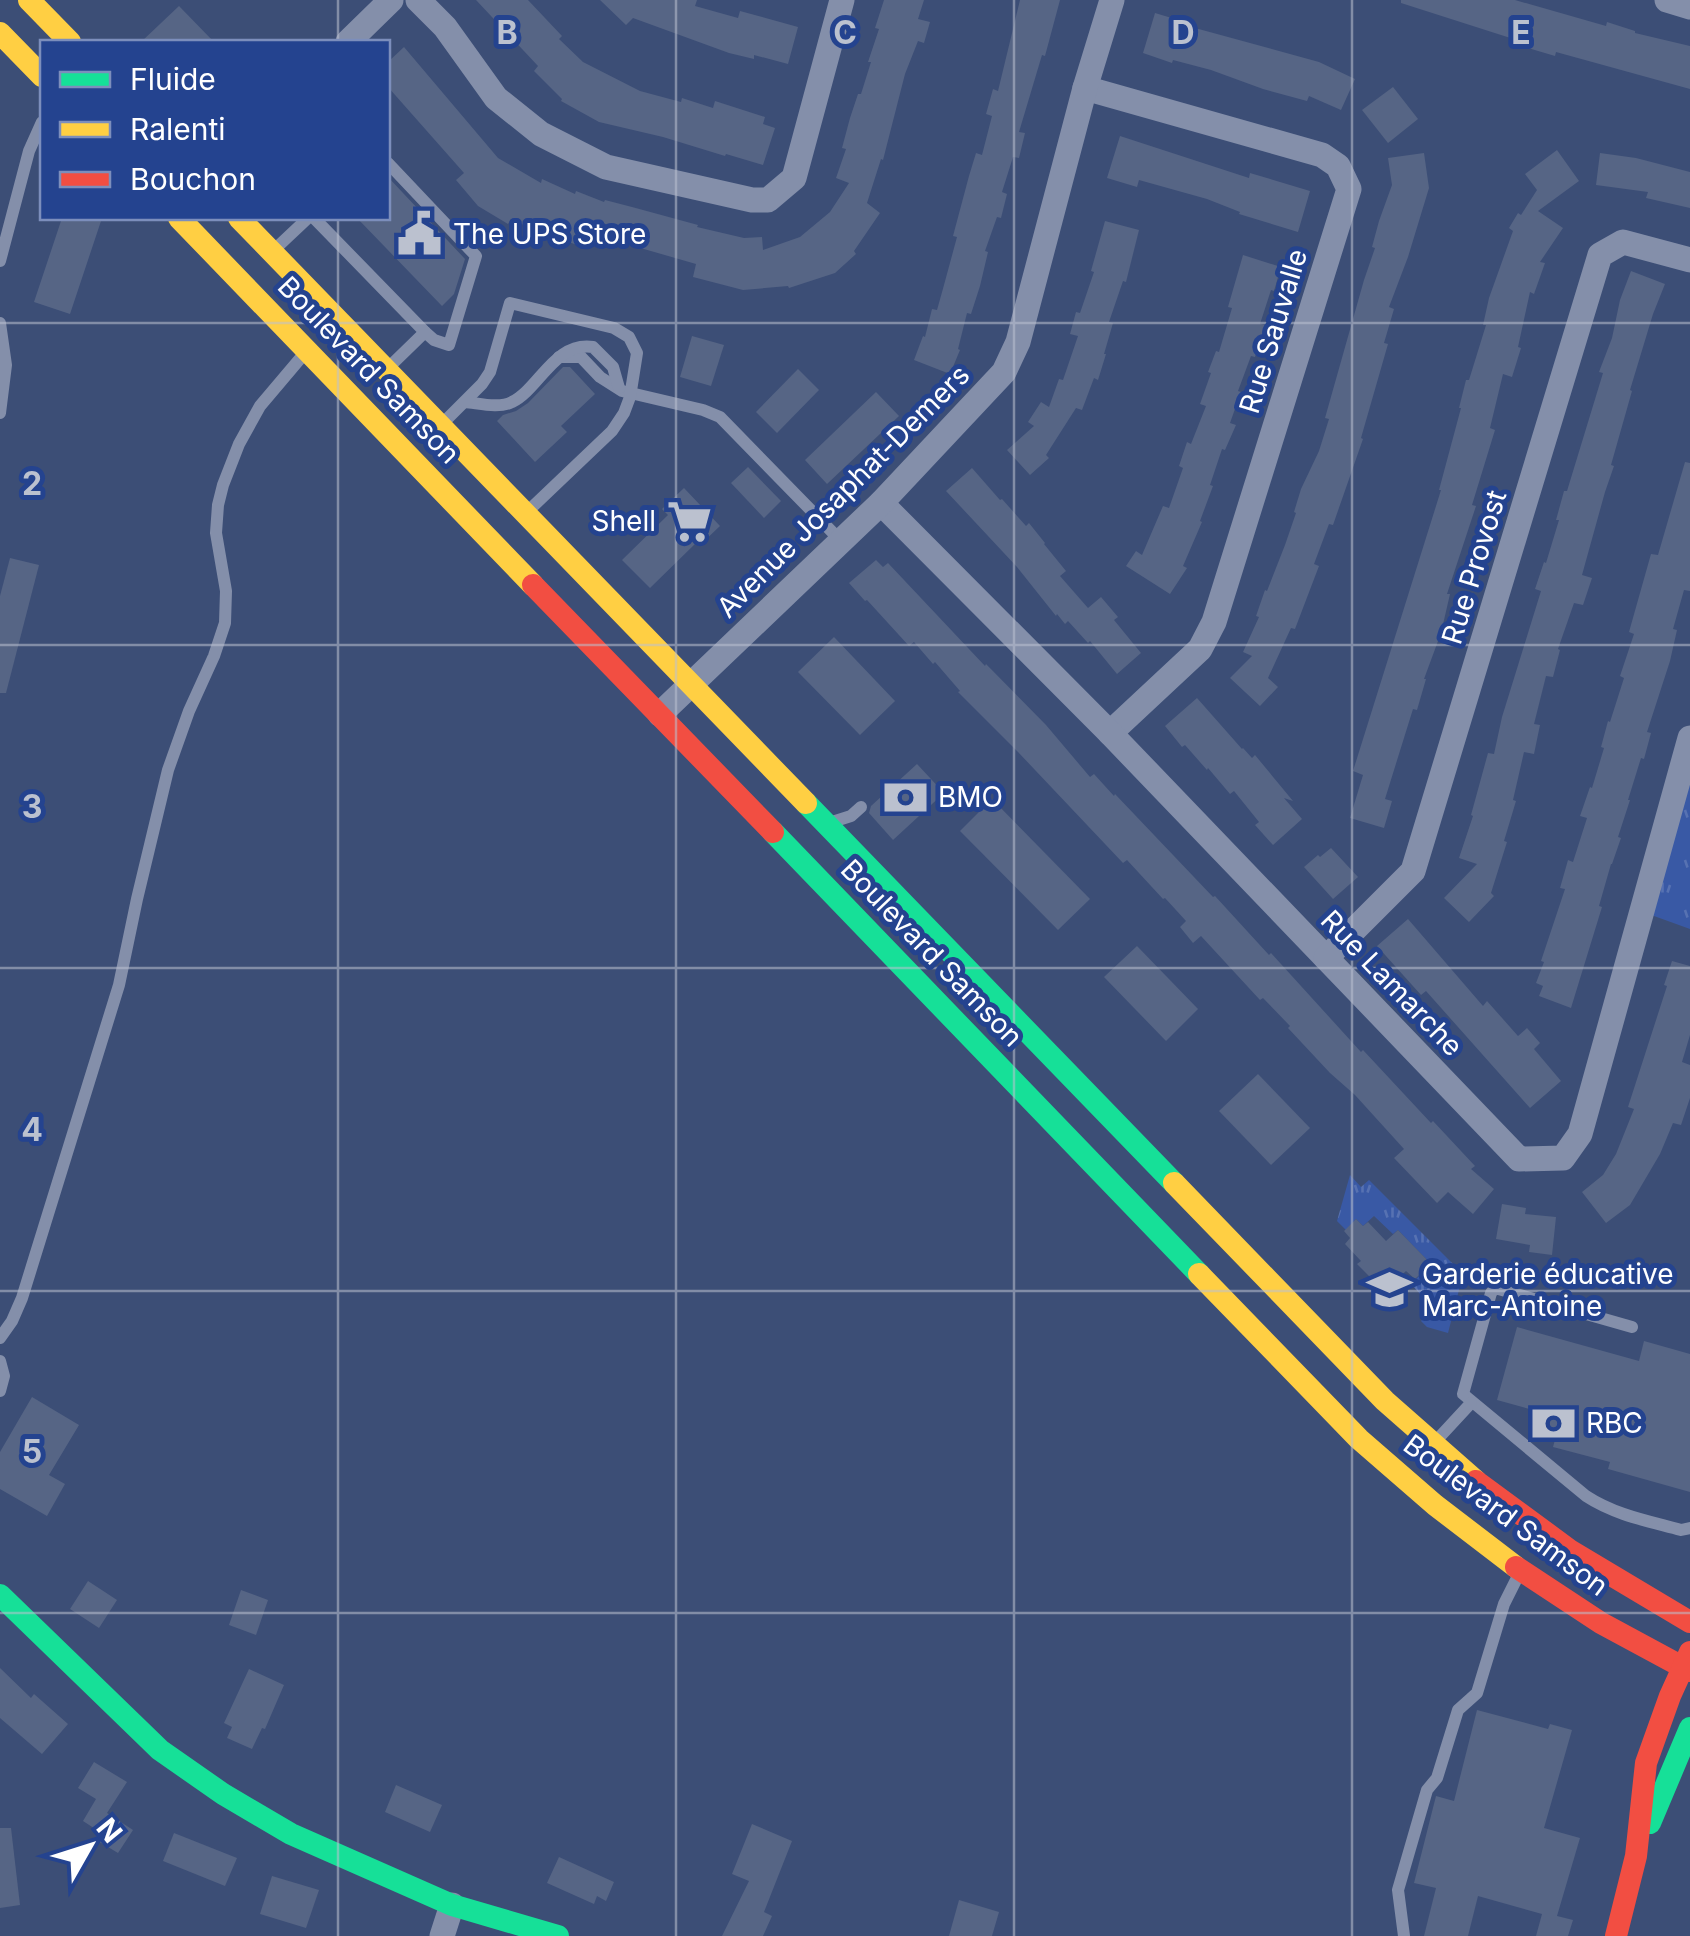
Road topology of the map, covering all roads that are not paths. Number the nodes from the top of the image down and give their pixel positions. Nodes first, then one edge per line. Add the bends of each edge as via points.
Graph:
1 (29, 0) edge
2 (391, 0) edge
3 (418, 0) edge
4 (842, 0) edge
5 (1112, 0) edge
6 (1667, 0) edge
7 (1690, 7) edge
8 (0, 32) edge
9 (68, 40) edge
10 (350, 40) edge
11 (40, 74) edge
12 (1086, 88) junction
13 (40, 126) edge
14 (390, 165) edge
15 (181, 220) edge
16 (241, 220) edge
17 (309, 220) edge
18 (313, 220) edge
19 (272, 252) junction
20 (1690, 260) edge
21 (0, 262) edge
22 (0, 323) edge
23 (425, 332) junction
24 (307, 350) junction
25 (386, 370) junction
26 (624, 391) junction
27 (464, 402) junction
28 (0, 414) edge
29 (440, 425) junction
30 (881, 502) junction
31 (525, 513) junction
32 (841, 541) junction
33 (690, 684) junction
34 (660, 714) junction
35 (1110, 732) junction
36 (1690, 738) edge
37 (861, 807) dead end
38 (825, 824) junction
39 (1326, 958) junction
40 (1632, 1327) dead end
41 (0, 1338) edge
42 (0, 1361) edge
43 (0, 1391) edge
44 (1471, 1403) junction
45 (1432, 1445) junction
46 (1690, 1528) edge
47 (1522, 1570) junction
48 (0, 1595) edge
49 (1690, 1622) edge
50 (1688, 1664) edge
51 (1690, 1728) edge
52 (1680, 1766) edge
53 (1636, 1856) junction
54 (452, 1905) junction
55 (484, 1925) edge
56 (442, 1936) edge
57 (558, 1936) edge
58 (1404, 1936) edge
59 (1616, 1936) edge

1 - 9 street
2 - 10 street
3 - 4 street via 496,98 541,134 606,167 768,200 794,178
5 - 12 street, Avenue Josaphat-Demers
6 - 7 street
8 - 11 street
12 - 30 street, Avenue Josaphat-Demers via 1018,342 1004,372
12 - 35 street, Rue Sauvalle via 1322,155 1338,166 1349,189 1214,622 1200,649
13 - 21 lane
14 - 23 lane via 476,256 449,345
15 - 24 street, Boulevard Samson
16 - 19 street, Boulevard Samson
17 - 19 lane
18 - 23 lane
19 - 25 street, Boulevard Samson
20 - 39 street, Rue Provost via 1623,242 1600,255 1413,871
22 - 28 lane via 6,366
23 - 25 lane
24 - 34 street, Boulevard Samson
24 - 41 lane via 260,406 223,485 216,533 225,623 168,770 119,985 29,1278
25 - 29 street, Boulevard Samson
26 - 27 lane via 613,367 593,347 582,346 560,357 512,402
26 - 27 lane via 638,359 625,333 510,303 490,372
26 - 31 lane via 624,413 612,431
26 - 32 lane via 720,417
27 - 29 lane
29 - 31 street, Boulevard Samson
30 - 32 street, Avenue Josaphat-Demers
30 - 35 street, Rue Lamarche
31 - 33 street, Boulevard Samson
32 - 33 street, Avenue Josaphat-Demers
33 - 34 street, Avenue Josaphat-Demers
33 - 38 street, Boulevard Samson
34 - 47 street, Boulevard Samson via 1329,1409 1412,1486
35 - 39 street, Rue Lamarche
36 - 39 street, Rue Lamarche via 1580,1134 1563,1158 1520,1159
37 - 38 lane
38 - 45 street, Boulevard Samson
40 - 44 lane via 1495,1288 1463,1394
42 - 43 lane
44 - 45 lane
44 - 46 lane via 1603,1507
45 - 49 street, Boulevard Samson via 1554,1540
47 - 50 street, Boulevard Samson via 1592,1617
47 - 58 lane via 1476,1693 1458,1710 1427,1790 1398,1890
48 - 54 street via 160,1750 223,1794 290,1834
50 - 53 street via 1646,1763
51 - 52 street
52 - 53 street
53 - 59 street
54 - 55 street
54 - 56 street
55 - 57 street

